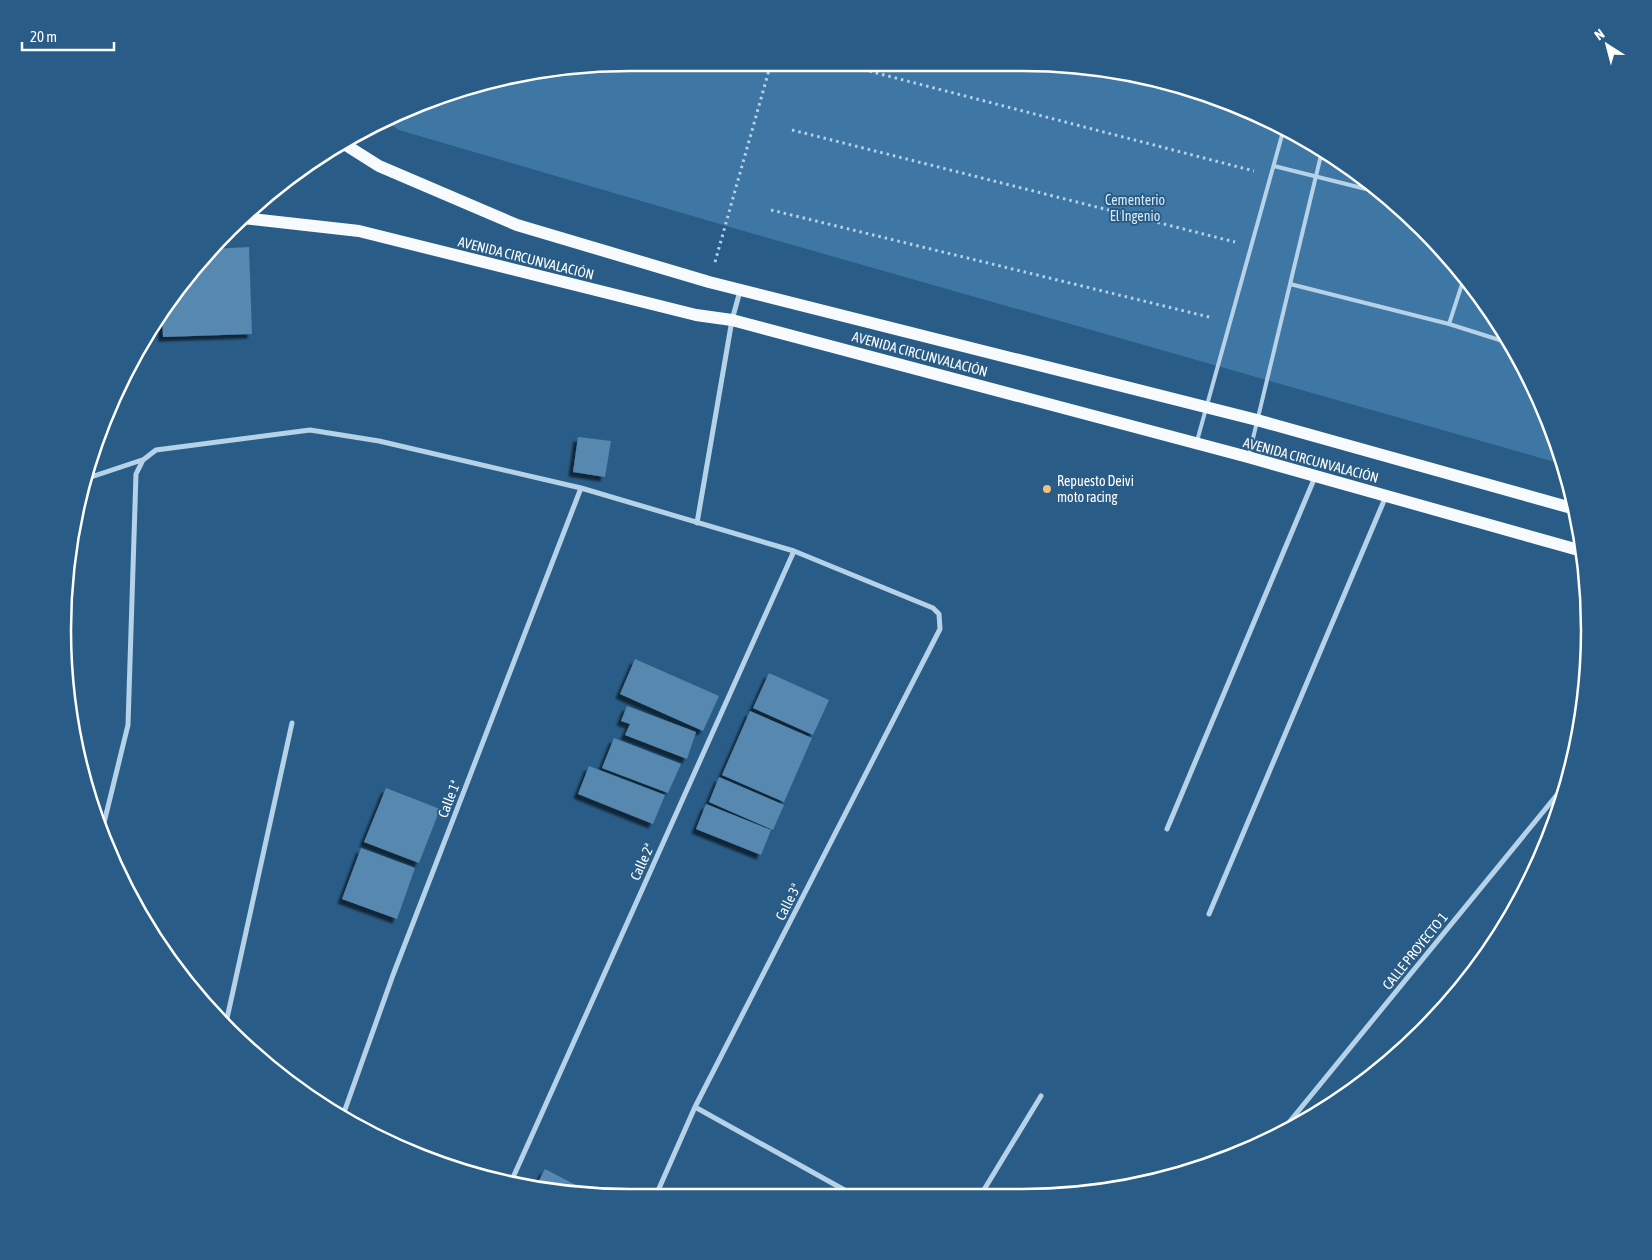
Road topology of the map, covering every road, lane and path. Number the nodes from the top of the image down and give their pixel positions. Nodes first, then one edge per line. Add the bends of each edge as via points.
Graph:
1 (769, 71) edge
2 (869, 71) edge
3 (792, 130) dead end
4 (1282, 136) edge
5 (349, 147) edge
6 (1321, 158) edge
7 (1274, 166) junction
8 (1271, 176) junction
9 (1316, 176) junction
10 (1364, 188) edge
11 (772, 210) dead end
12 (252, 219) edge
13 (1252, 246) junction
14 (709, 282) junction
15 (1290, 284) junction
16 (1461, 286) edge
17 (741, 290) junction
18 (732, 320) junction
19 (1230, 322) junction
20 (1449, 324) junction
21 (1499, 340) edge
22 (1206, 408) junction
23 (1257, 420) junction
24 (1196, 444) junction
25 (1248, 457) junction
26 (143, 460) junction
27 (93, 476) edge
28 (1315, 476) junction
29 (580, 488) junction
30 (1386, 496) junction
31 (1567, 506) edge
32 (697, 523) junction
33 (1574, 548) edge
34 (794, 552) junction
35 (292, 723) dead end
36 (1555, 797) edge
37 (105, 820) edge
38 (1167, 829) dead end
39 (1209, 914) dead end
40 (227, 1017) edge
41 (1041, 1096) dead end
42 (695, 1107) junction
43 (345, 1110) edge
44 (1292, 1119) edge
45 (514, 1176) edge
46 (659, 1189) edge
47 (843, 1189) edge
48 (984, 1189) edge

1 - 14 path
2 - 8 path
3 - 13 path
4 - 7 lane
5 - 14 main road, AVENIDA CIRCUNVALACIÓN via 378,166 517,225
6 - 9 lane
7 - 8 lane
7 - 9 lane
8 - 13 lane
9 - 10 lane
9 - 15 lane
11 - 19 path
12 - 18 main road, AVENIDA CIRCUNVALACIÓN via 359,231 696,315
13 - 19 lane
14 - 17 main road, AVENIDA CIRCUNVALACIÓN
15 - 20 lane
15 - 23 lane
16 - 20 lane
17 - 18 street
17 - 22 main road, AVENIDA CIRCUNVALACIÓN
18 - 24 main road, AVENIDA CIRCUNVALACIÓN
18 - 32 street
19 - 22 lane
20 - 21 lane
22 - 23 main road, AVENIDA CIRCUNVALACIÓN
22 - 24 lane
23 - 25 lane
23 - 31 main road, AVENIDA CIRCUNVALACIÓN
24 - 25 main road, AVENIDA CIRCUNVALACIÓN
25 - 28 main road, AVENIDA CIRCUNVALACIÓN
26 - 27 street
26 - 29 street via 156,450 310,430 379,441
26 - 37 street via 136,474 128,725
28 - 30 main road, AVENIDA CIRCUNVALACIÓN
28 - 38 street
29 - 32 street
29 - 43 street, Calle 1ª via 392,975
30 - 33 main road, AVENIDA CIRCUNVALACIÓN
30 - 39 street
32 - 34 street
34 - 42 street, Calle 3ª via 933,608 939,614 940,630
34 - 45 street, Calle 2ª
35 - 40 street
36 - 44 street, CALLE PROYECTO 1
41 - 48 street
42 - 46 street, Calle 3ª
42 - 47 street

